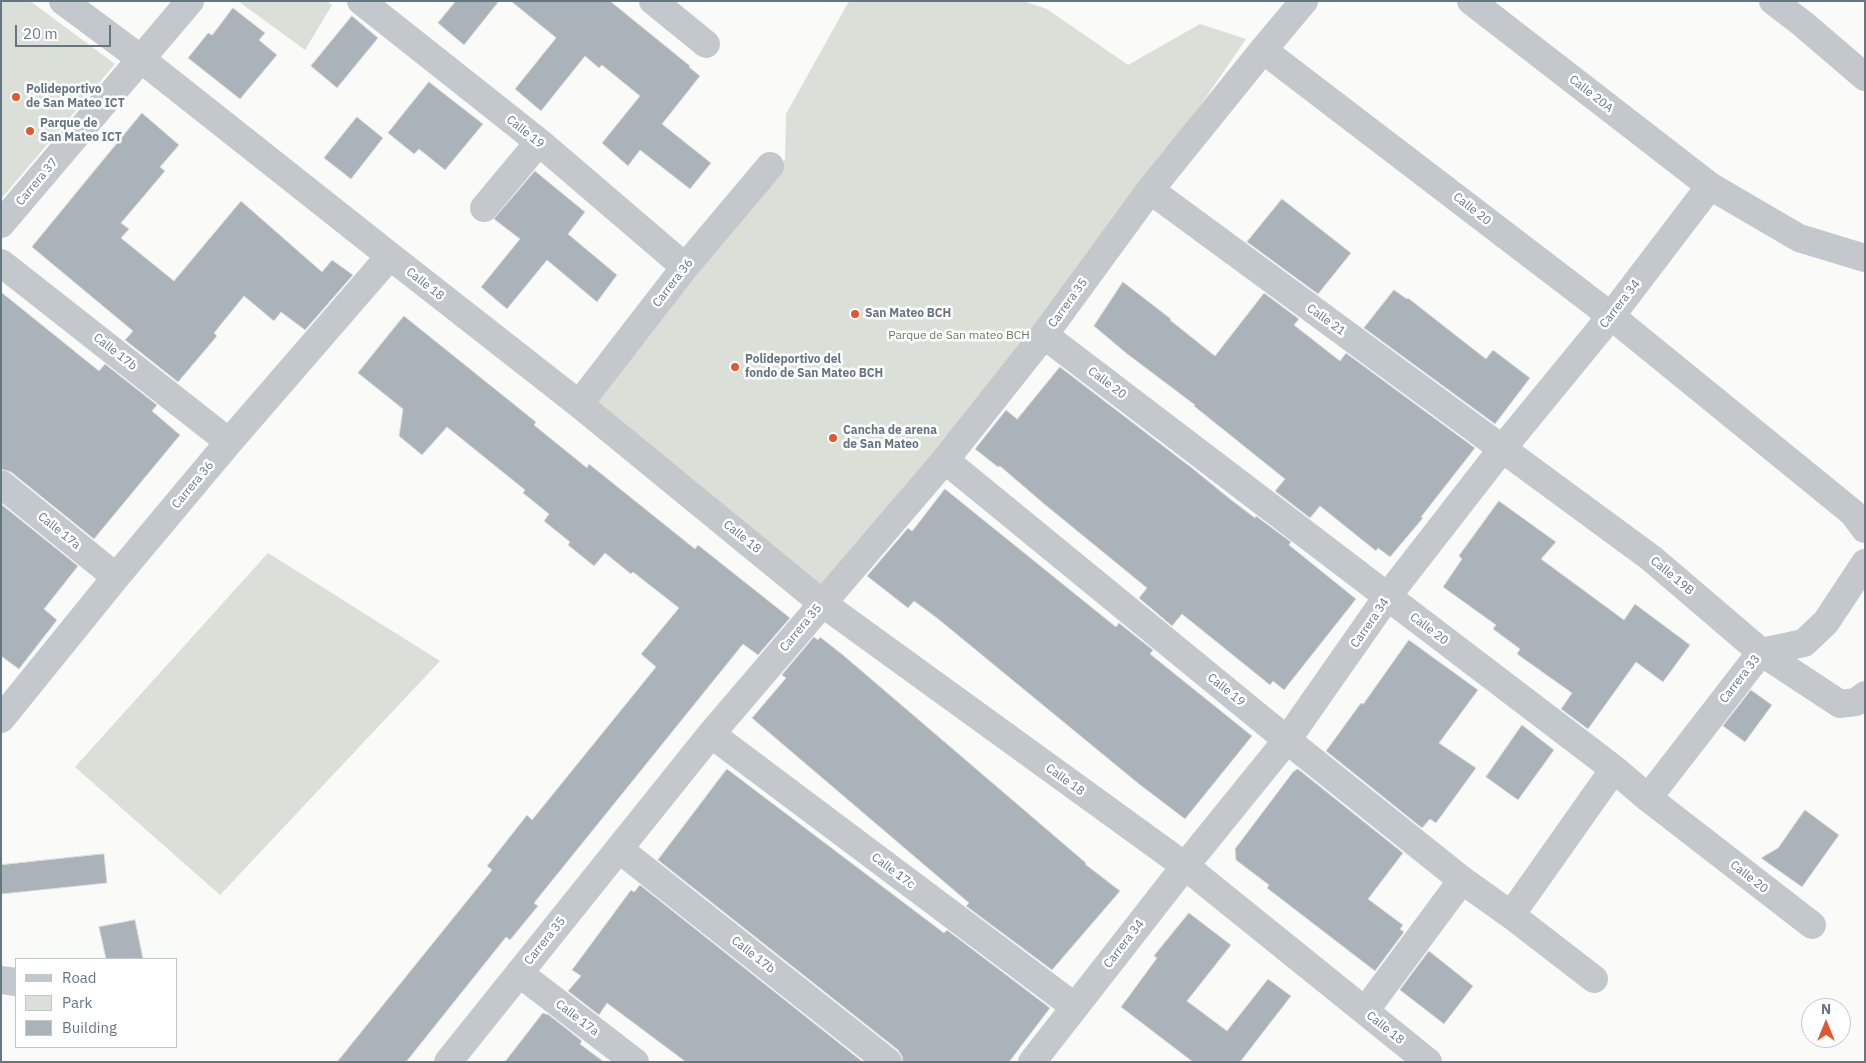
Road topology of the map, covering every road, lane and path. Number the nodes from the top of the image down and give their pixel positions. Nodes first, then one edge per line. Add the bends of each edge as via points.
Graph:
1 (63, 1) edge
2 (190, 1) edge
3 (361, 1) edge
4 (654, 1) edge
5 (1304, 1) edge
6 (1471, 1) edge
7 (1773, 1) edge
8 (706, 44) dead end
9 (1263, 50) junction
10 (141, 59) junction
11 (1865, 77) edge
12 (539, 142) junction
13 (770, 166) dead end
14 (1710, 186) junction
15 (1150, 190) junction
16 (484, 208) dead end
17 (1, 224) edge
18 (390, 256) junction
19 (1865, 258) edge
20 (1, 262) edge
21 (685, 267) junction
22 (1611, 316) junction
23 (1044, 335) junction
24 (579, 404) junction
25 (229, 442) junction
26 (1502, 449) junction
27 (945, 460) junction
28 (1, 484) edge
29 (1865, 529) edge
30 (1865, 563) edge
31 (116, 577) junction
32 (1387, 598) junction
33 (822, 603) junction
34 (1761, 652) junction
35 (1865, 695) edge
36 (3, 712) edge
37 (711, 734) junction
38 (1287, 740) junction
39 (1614, 769) junction
40 (1648, 798) junction
41 (619, 849) junction
42 (1185, 866) junction
43 (1462, 880) junction
44 (1511, 915) junction
45 (1812, 925) dead end
46 (519, 973) junction
47 (1594, 979) dead end
48 (1, 980) edge
49 (15, 982) edge
50 (1075, 1007) junction
51 (1364, 1011) junction
52 (448, 1062) edge
53 (635, 1062) edge
54 (888, 1062) edge
55 (1032, 1062) edge
56 (1428, 1062) edge

1 - 10 street, Calle 18
2 - 10 street, Carrera 37
3 - 12 street, Calle 19
4 - 8 street
5 - 9 street
6 - 14 street, Calle 20A
7 - 11 street
9 - 15 street, Carrera 35
9 - 22 street, Calle 20
10 - 17 street, Carrera 37
10 - 18 street, Calle 18
12 - 16 street
12 - 21 street, Calle 19
13 - 21 street, Carrera 36
14 - 19 street, Calle 20A via 1799,238
14 - 22 street, Carrera 34
15 - 23 street, Carrera 35
15 - 26 street, Calle 21
18 - 24 street, Calle 18
18 - 25 street, Carrera 36
20 - 25 street, Calle 17b
21 - 24 street, Carrera 36
22 - 26 street, Carrera 34
22 - 29 street, Calle 20 via 1853,513
23 - 27 street, Carrera 35
23 - 32 street, Calle 20
24 - 33 street, Calle 18
25 - 31 street, Carrera 36
26 - 32 street, Carrera 34
26 - 34 street, Calle 19B via 1651,558
27 - 33 street, Carrera 35
27 - 38 street, Calle 19
28 - 31 street, Calle 17a
30 - 34 street, Carrera 33 via 1826,622 1804,643
31 - 36 street, Carrera 36
32 - 38 street, Carrera 34
32 - 39 street, Calle 20
33 - 37 street, Carrera 35
33 - 42 street, Calle 18
34 - 35 street, Calle 19B via 1840,704 1856,702
34 - 40 street, Carrera 33
37 - 41 street, Carrera 35
37 - 50 street, Calle 17c
38 - 42 street, Carrera 34
38 - 43 street, Calle 19
39 - 40 street, Calle 20
39 - 44 street
40 - 45 street, Calle 20
41 - 46 street, Carrera 35
41 - 54 street, Calle 17b
42 - 50 street, Carrera 34
42 - 51 street, Calle 18
43 - 44 street, Calle 19
43 - 51 street
44 - 47 street, Calle 19
46 - 52 street, Carrera 35
46 - 53 street, Calle 17a
48 - 49 street
50 - 55 street, Carrera 34
51 - 56 street, Calle 18

